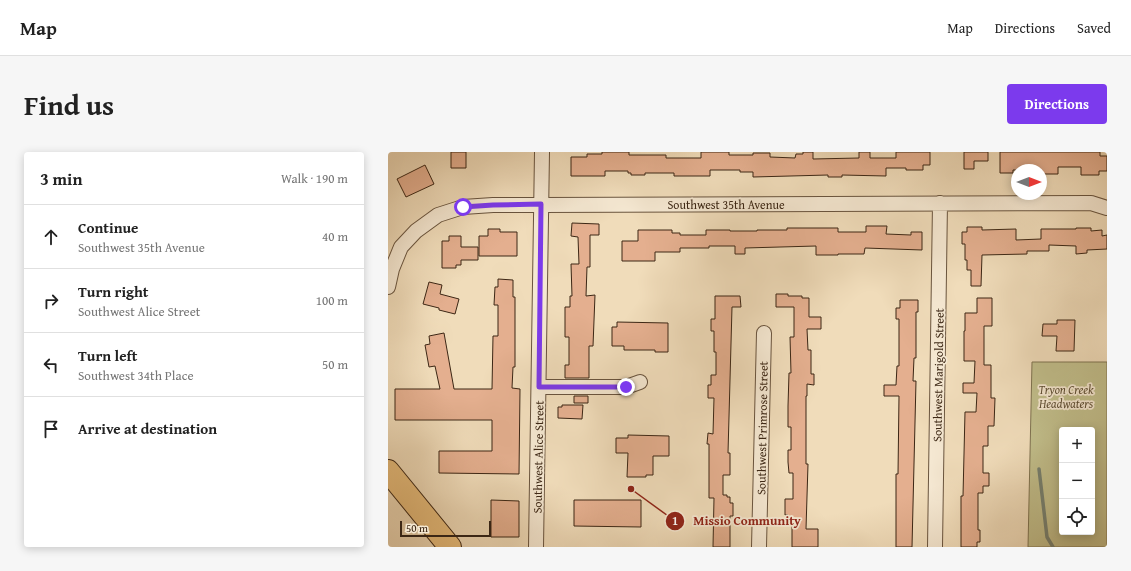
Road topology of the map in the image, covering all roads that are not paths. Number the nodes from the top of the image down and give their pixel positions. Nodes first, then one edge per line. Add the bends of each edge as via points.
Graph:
1 (542, 152) edge
2 (940, 203) junction
3 (541, 204) junction
4 (1107, 208) edge
5 (388, 287) edge
6 (764, 333) dead end
7 (640, 382) dead end
8 (539, 387) junction
9 (388, 471) edge
10 (450, 547) edge
11 (536, 547) edge
12 (759, 547) edge
13 (935, 547) edge

1 - 3 street, Southwest Alice Street
2 - 3 street, Southwest 35th Avenue
2 - 4 street, Southwest 35th Avenue via 1091,203
2 - 13 street, Southwest Marigold Street
3 - 5 street, Southwest 35th Avenue via 463,207 438,215 416,231 401,247
3 - 8 street, Southwest Alice Street
6 - 12 street, Southwest Primrose Street
7 - 8 street via 626,387
8 - 11 street, Southwest Alice Street
9 - 10 main road

